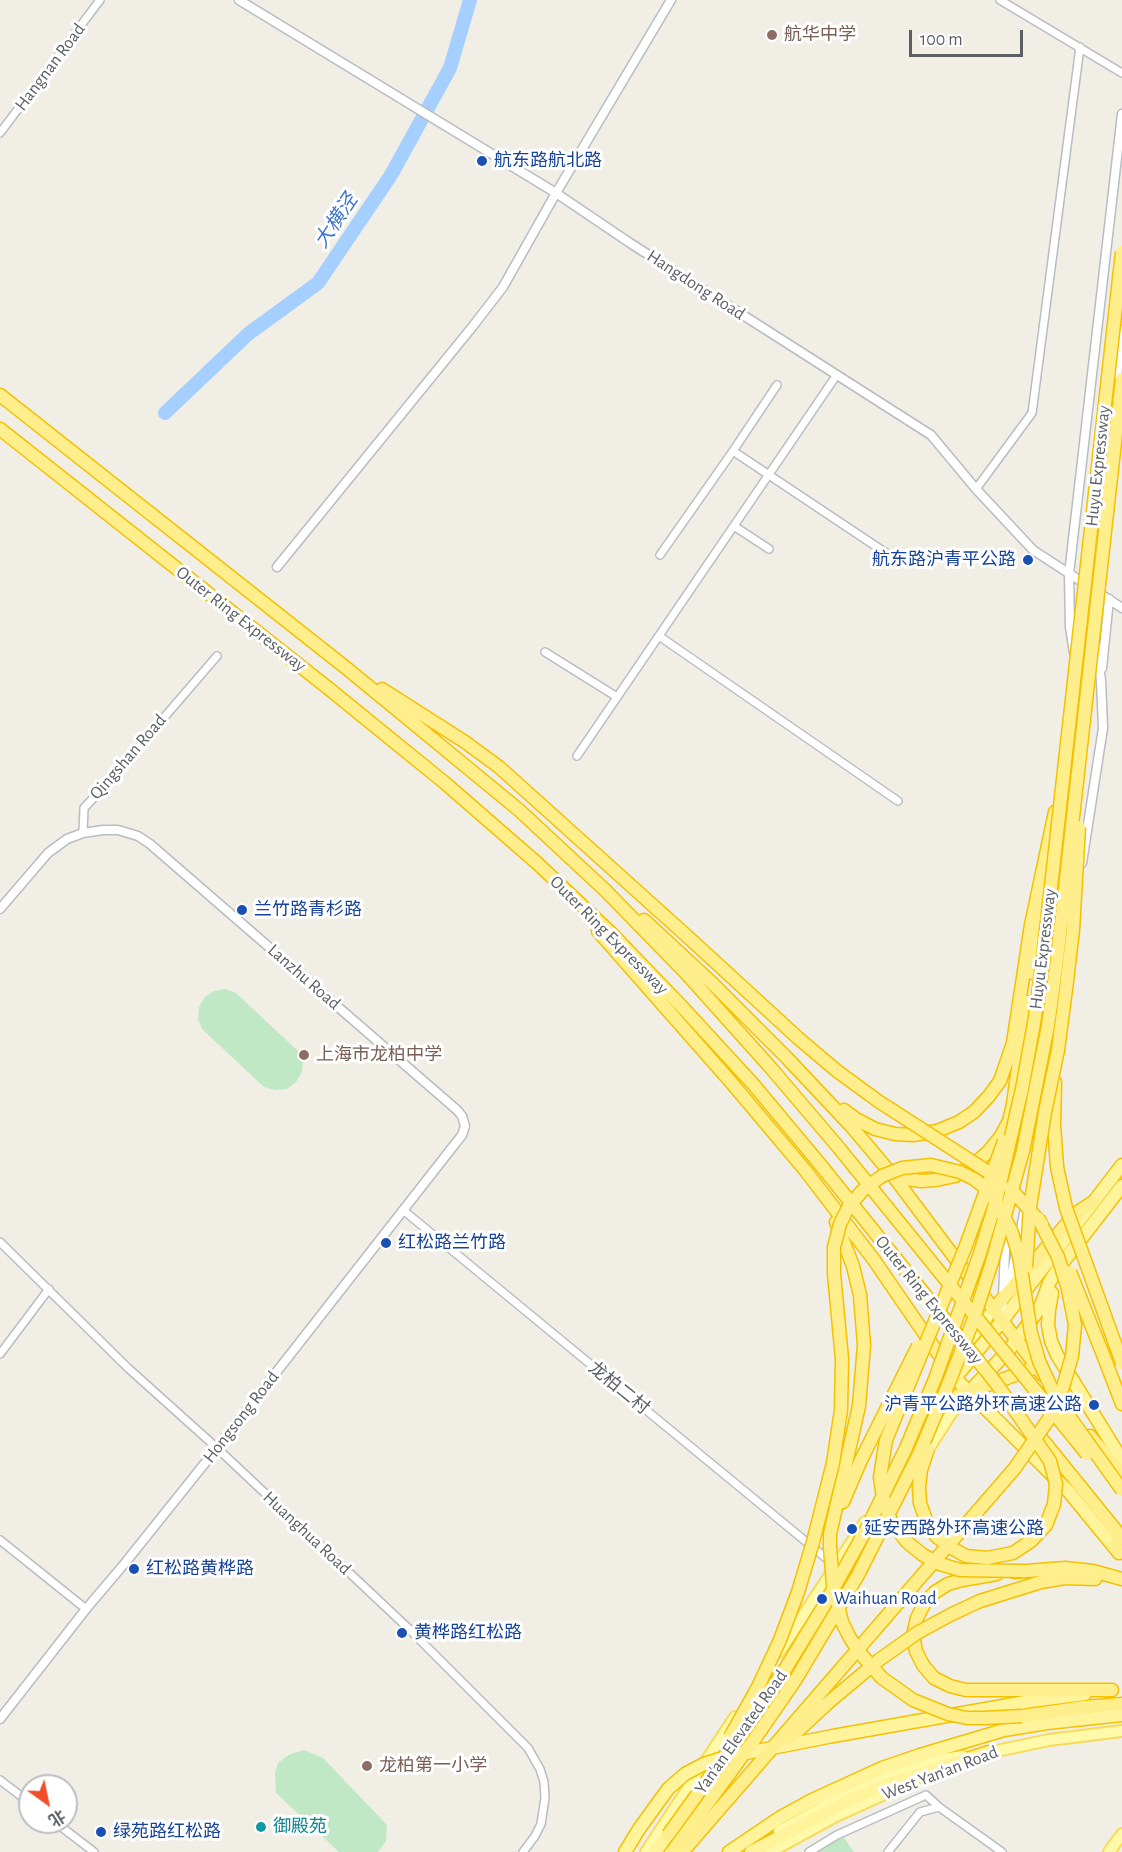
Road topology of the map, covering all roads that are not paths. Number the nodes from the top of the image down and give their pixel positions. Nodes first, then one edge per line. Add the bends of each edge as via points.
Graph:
1 (100, 0) edge
2 (239, 0) edge
3 (671, 0) edge
4 (1000, 0) edge
5 (1080, 47) junction
6 (1122, 73) edge
7 (1122, 114) edge
8 (0, 133) edge
9 (556, 193) junction
10 (1122, 252) edge
11 (1122, 330) edge
12 (836, 376) junction
13 (1122, 379) edge
14 (777, 384) dead end
15 (0, 389) edge
16 (0, 395) edge
17 (0, 431) edge
18 (733, 451) junction
19 (769, 474) junction
20 (976, 489) junction
21 (122, 491) junction
22 (734, 526) junction
23 (769, 549) dead end
24 (886, 553) dead end
25 (660, 555) dead end
26 (278, 567) dead end
27 (1069, 574) junction
28 (1095, 591) junction
29 (1108, 599) junction
30 (1122, 608) edge
31 (659, 636) junction
32 (545, 652) dead end
33 (217, 656) dead end
34 (345, 668) junction
35 (1101, 680) junction
36 (617, 697) junction
37 (1082, 738) junction
38 (577, 756) dead end
39 (1063, 778) junction
40 (898, 801) dead end
41 (519, 810) junction
42 (83, 833) junction
43 (537, 863) junction
44 (1054, 894) junction
45 (0, 909) edge
46 (1058, 1050) junction
47 (788, 1058) junction
48 (1022, 1089) junction
49 (457, 1110) joint
50 (1122, 1165) edge
51 (805, 1170) junction
52 (894, 1177) junction
53 (1122, 1186) edge
54 (1094, 1202) junction
55 (403, 1210) junction
56 (1038, 1218) junction
57 (0, 1242) edge
58 (965, 1248) junction
59 (1072, 1250) junction
60 (49, 1289) junction
61 (1005, 1297) junction
62 (1025, 1300) junction
63 (993, 1310) junction
64 (973, 1321) junction
65 (1002, 1321) junction
66 (1016, 1340) junction
67 (0, 1354) edge
68 (1122, 1363) edge
69 (948, 1367) junction
70 (1036, 1367) junction
71 (955, 1378) junction
72 (996, 1383) junction
73 (969, 1392) junction
74 (941, 1402) junction
75 (1122, 1404) edge
76 (915, 1442) junction
77 (217, 1448) junction
78 (1122, 1460) edge
79 (1122, 1474) edge
80 (1122, 1491) edge
81 (1122, 1497) edge
82 (0, 1540) edge
83 (830, 1547) junction
84 (1120, 1548) edge
85 (836, 1566) junction
86 (1022, 1571) junction
87 (1122, 1582) edge
88 (86, 1609) junction
89 (822, 1609) joint
90 (834, 1617) joint
91 (1117, 1690) edge
92 (1122, 1704) edge
93 (1122, 1715) edge
94 (0, 1719) edge
95 (1122, 1733) edge
96 (989, 1752) junction
97 (0, 1780) edge
98 (18, 1794) edge
99 (939, 1807) junction
100 (71, 1834) edge
101 (1122, 1834) edge
102 (668, 1835) junction
103 (94, 1852) edge
104 (523, 1852) edge
105 (626, 1852) edge
106 (646, 1852) edge
107 (655, 1852) edge
108 (678, 1852) edge
109 (729, 1852) edge
110 (746, 1852) edge
111 (751, 1852) edge
112 (770, 1852) edge
113 (809, 1852) edge
114 (888, 1852) edge
115 (1002, 1852) edge
116 (1109, 1852) edge

1 - 8 street, Hangnan Road
2 - 9 street, Hangdong Road
3 - 9 street
4 - 5 street
5 - 6 street
5 - 20 street via 1032,413
7 - 27 street
9 - 12 street, Hangdong Road
9 - 26 street via 502,287
10 - 39 highway, Huyu Expressway, bridge
11 - 28 street
12 - 19 street
12 - 20 street, Hangdong Road via 931,435
13 - 37 highway, Huyu Expressway, bridge
14 - 18 street
15 - 21 highway
16 - 21 highway, Outer Ring Expressway
17 - 43 highway, Outer Ring Expressway via 328,688
18 - 19 street
18 - 25 street
19 - 22 street
19 - 24 street
20 - 27 street, Hangdong Road via 1033,550
21 - 34 highway, Outer Ring Expressway
22 - 23 street
22 - 31 street
27 - 28 street, Hangdong Road
27 - 44 street via 1070,627 1077,670 1071,768
28 - 29 street, Hangdong Road
28 - 35 street via 1092,625
29 - 30 street, Hangdong Road
29 - 35 street
31 - 36 street
31 - 40 street
32 - 36 street
33 - 42 street, Qingshan Road via 84,808
34 - 41 highway, Outer Ring Expressway
34 - 56 highway, bridge via 465,742 499,768 837,1071 1012,1189
35 - 61 street via 1102,728 1046,1102
36 - 38 street
37 - 46 highway, bridge via 1073,930
37 - 64 highway, Huyu Expressway, bridge via 1057,960 1038,1081 1009,1205
39 - 47 highway, bridge via 1038,889 1007,1064 1000,1081 974,1112 937,1131 913,1135 875,1129 833,1101
39 - 48 highway, Huyu Expressway, bridge via 1043,958
41 - 47 highway via 608,886
41 - 81 highway, Outer Ring Expressway, bridge via 605,890 771,1068
42 - 45 street via 48,853
42 - 49 street, Lanzhu Road via 118,830 150,844
43 - 51 highway
43 - 72 highway, Outer Ring Expressway, bridge via 611,933 753,1084
44 - 52 highway via 1041,919 1013,1104 1001,1136 988,1152 955,1176 921,1181
44 - 61 street via 1033,1062 1007,1205
46 - 62 highway, bridge via 1030,1207
46 - 68 highway, bridge via 1054,1085 1057,1167 1066,1208
47 - 52 highway
48 - 58 highway, bridge
48 - 89 highway, Huyu Expressway, bridge via 979,1256 935,1379 868,1526
49 - 55 street, Hongsong Road via 464,1119 464,1132
50 - 54 highway
51 - 69 highway
51 - 83 highway via 846,1242 860,1295 864,1345 859,1406
52 - 63 highway
53 - 59 highway
54 - 61 highway via 1075,1214
54 - 65 highway via 1041,1271 1033,1296 1018,1312
55 - 77 street, Hongsong Road
55 - 85 street, 龙柏二村
56 - 75 highway, bridge via 1063,1254
56 - 108 highway, bridge via 1058,1257 1075,1325 1063,1387 1047,1420 1015,1468
57 - 60 street, Huanghua Road
58 - 83 highway, bridge via 861,1460 841,1505
58 - 86 highway, bridge via 886,1440 880,1477 883,1498 891,1521 907,1542 931,1560 960,1570
59 - 66 highway via 1049,1283 1040,1308
59 - 78 highway via 1052,1294 1048,1325 1051,1341
60 - 67 street
60 - 77 street, Huanghua Road via 128,1368
61 - 63 highway
61 - 65 street
62 - 80 highway, bridge via 1039,1361 1056,1398
62 - 102 highway, bridge via 1011,1230 998,1204 974,1179 931,1165 902,1168 882,1176 849,1206 834,1247 842,1359 840,1421 813,1542 780,1640 758,1687
63 - 65 highway
63 - 69 main road
64 - 72 highway, bridge via 921,1470 919,1487 920,1503 936,1536 966,1556 987,1558 1013,1553 1046,1525 1054,1504 1056,1484 1050,1461
64 - 90 highway, Huyu Expressway, bridge via 919,1454
65 - 66 highway
65 - 71 highway
66 - 70 highway
66 - 73 highway
69 - 71 highway
69 - 76 main road
70 - 73 highway
70 - 79 highway
71 - 73 highway
71 - 74 main road
72 - 84 highway, Outer Ring Expressway, bridge
73 - 74 highway
73 - 84 highway
73 - 108 main road via 869,1540
74 - 76 main road
76 - 85 main road
77 - 88 street, Hongsong Road
77 - 104 street, Huanghua Road via 408,1628 528,1748 540,1768 545,1798 541,1824
82 - 88 street
83 - 92 highway, bridge via 837,1604 850,1638 876,1672 913,1700 967,1718 1003,1718
85 - 106 main road
86 - 87 highway via 1093,1570
86 - 91 highway, bridge via 962,1580 935,1592 925,1602 913,1635 923,1665 934,1678 966,1690
87 - 108 highway, bridge via 1065,1578 1041,1582 980,1601 917,1633 829,1701
88 - 94 street, Hongsong Road
89 - 102 highway, Yan'an Elevated Road, bridge via 784,1671
90 - 108 highway, Yan'an Elevated Road, bridge
91 - 105 highway, bridge via 1031,1701 704,1764 668,1789
93 - 109 highway via 1004,1730 882,1768 781,1817
95 - 96 main road, West Yan'an Road via 1088,1734
96 - 110 main road via 937,1760 847,1792
96 - 111 highway via 889,1784 830,1809
96 - 112 main road, West Yan'an Road via 840,1814
97 - 98 street
99 - 113 street via 926,1795 837,1835
99 - 114 street via 920,1812
99 - 115 street
100 - 103 street
101 - 116 main road
102 - 107 highway, Yan'an Elevated Road

